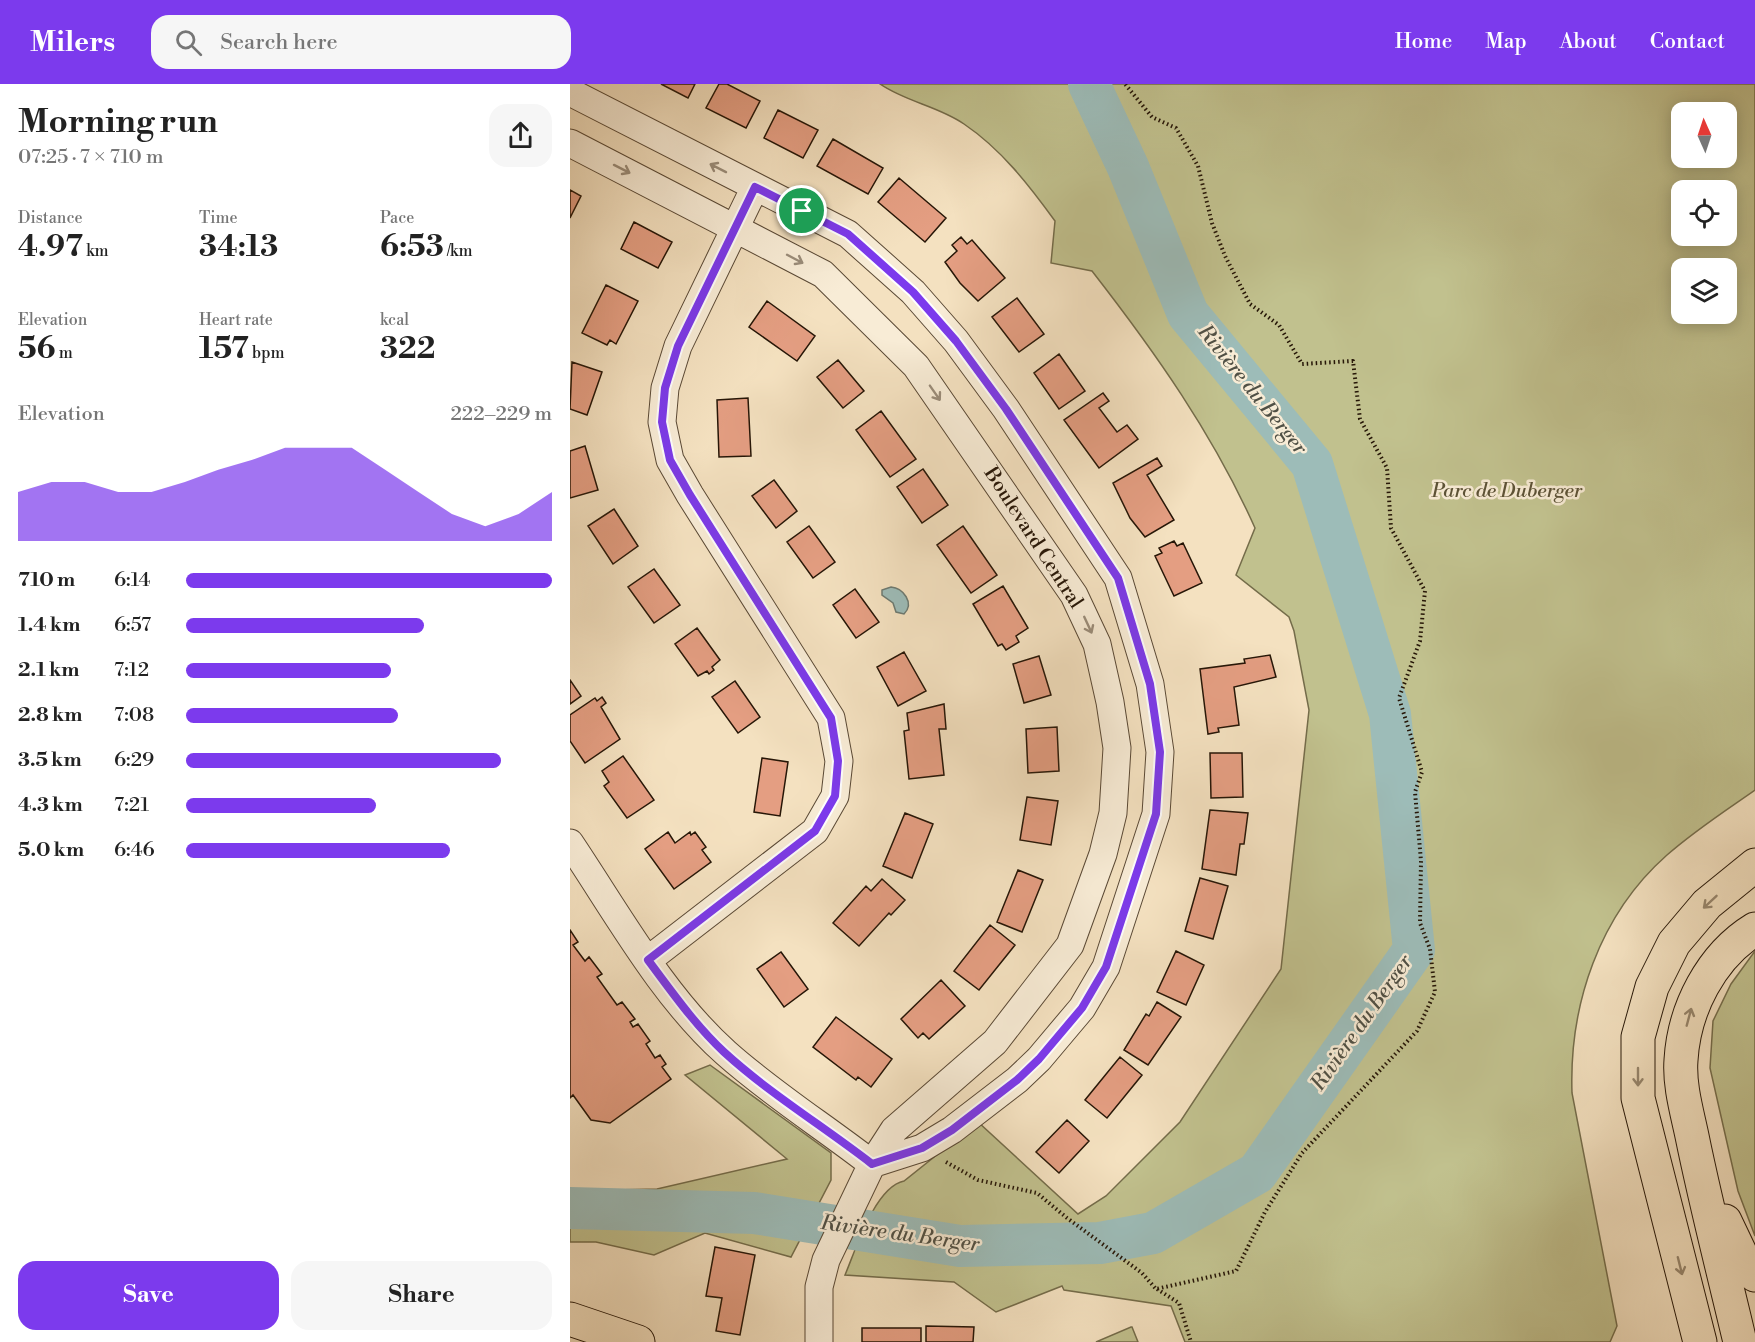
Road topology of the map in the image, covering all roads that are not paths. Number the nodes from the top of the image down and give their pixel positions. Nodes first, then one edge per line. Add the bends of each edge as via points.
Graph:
1 (570, 92) edge
2 (570, 143) edge
3 (755, 187) junction
4 (736, 228) junction
5 (570, 843) edge
6 (1755, 865) edge
7 (1755, 929) edge
8 (648, 960) junction
9 (1696, 1157) junction
10 (872, 1164) junction
11 (1755, 1275) edge
12 (570, 1319) edge
13 (638, 1342) edge
14 (819, 1342) edge
15 (1700, 1342) edge
16 (1740, 1342) edge

3 -> 1 street
2 -> 4 street, Boulevard Central
3 - 4 street
3 - 10 street via 848,234 913,292 956,341 1006,409 1118,578 1150,684 1160,752 1156,814 1106,967 1082,1008 1039,1059 961,1124 922,1148
4 - 8 street via 678,346 665,388 662,422 670,460 831,718 838,761 835,796 815,831
4 -> 10 street, Boulevard Central via 823,274 916,366 1074,595 1097,644 1117,748 1113,813 1103,854 1070,945 995,1042 894,1130
5 - 8 street
6 -> 15 main road via 1707,904 1674,943 1652,987 1638,1037 1638,1098
9 -> 7 main road via 1680,1061 1691,1008 1708,976 1729,950
8 - 10 street via 687,1014 724,1052
9 - 11 main road via 1744,1260
9 - 16 main road
10 - 14 street, Boulevard Central via 826,1260 819,1287
12 - 13 main road

